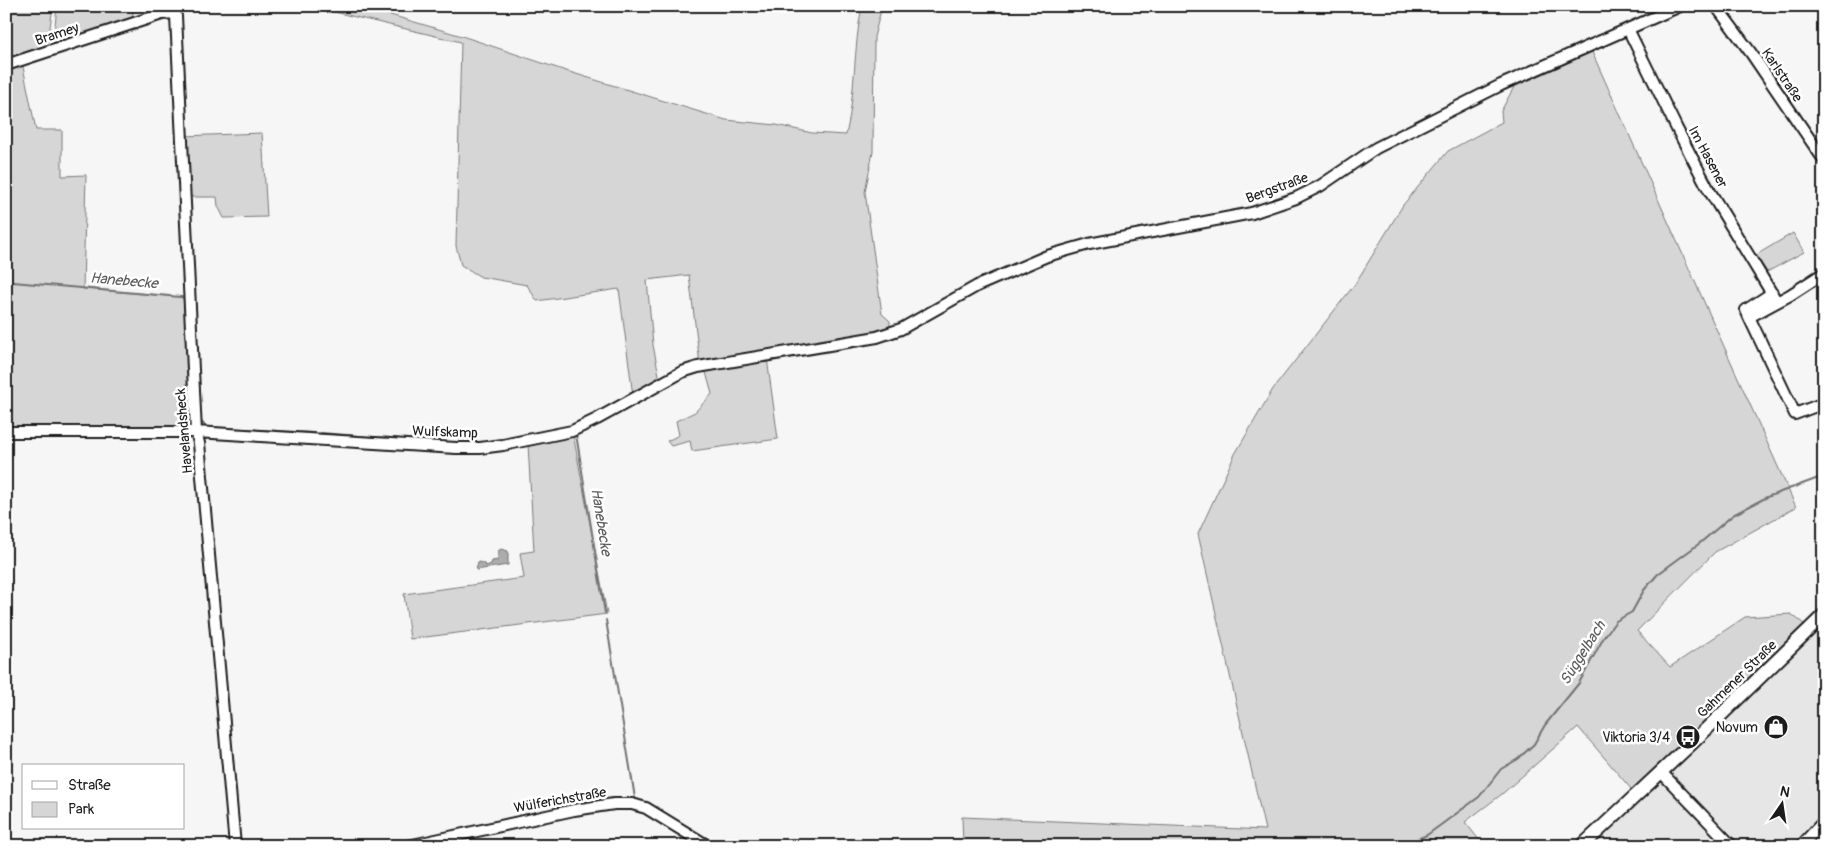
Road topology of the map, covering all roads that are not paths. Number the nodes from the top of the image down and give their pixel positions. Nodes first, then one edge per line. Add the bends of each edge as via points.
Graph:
1 (1680, 6) edge
2 (1716, 6) edge
3 (174, 13) joint
4 (1628, 29) junction
5 (6, 65) edge
6 (1824, 160) edge
7 (1824, 273) edge
8 (1775, 298) junction
9 (863, 340) joint
10 (1824, 403) edge
11 (6, 432) edge
12 (196, 432) junction
13 (1824, 615) edge
14 (1661, 772) junction
15 (1824, 821) edge
16 (235, 846) edge
17 (408, 846) edge
18 (708, 846) edge
19 (1582, 846) edge
20 (1732, 846) edge
21 (1800, 846) edge

1 - 4 street, Bergstraße
2 - 6 street, Karlstraße
3 - 5 street, Bramey via 162,14
3 - 12 street, Havelandsheck via 178,27
4 - 8 street, Im Hasener via 1709,190
4 - 9 street, Bergstraße via 1501,85 1376,148 1320,186 1296,198 1252,213 1089,244 1047,256 1004,273 901,328
7 - 8 street
8 - 10 street via 1746,310 1749,317 1795,414
9 - 12 street, Wulfskamp via 698,367 572,431 503,446 456,448
11 - 12 street, Wulfskamp
12 - 16 street, Havelandsheck
13 - 14 main road, Gahmener Straße
14 - 19 main road, Gahmener Straße
14 - 20 street
15 - 21 street
17 - 18 street, Wülferichstraße via 567,811 632,804 646,808

